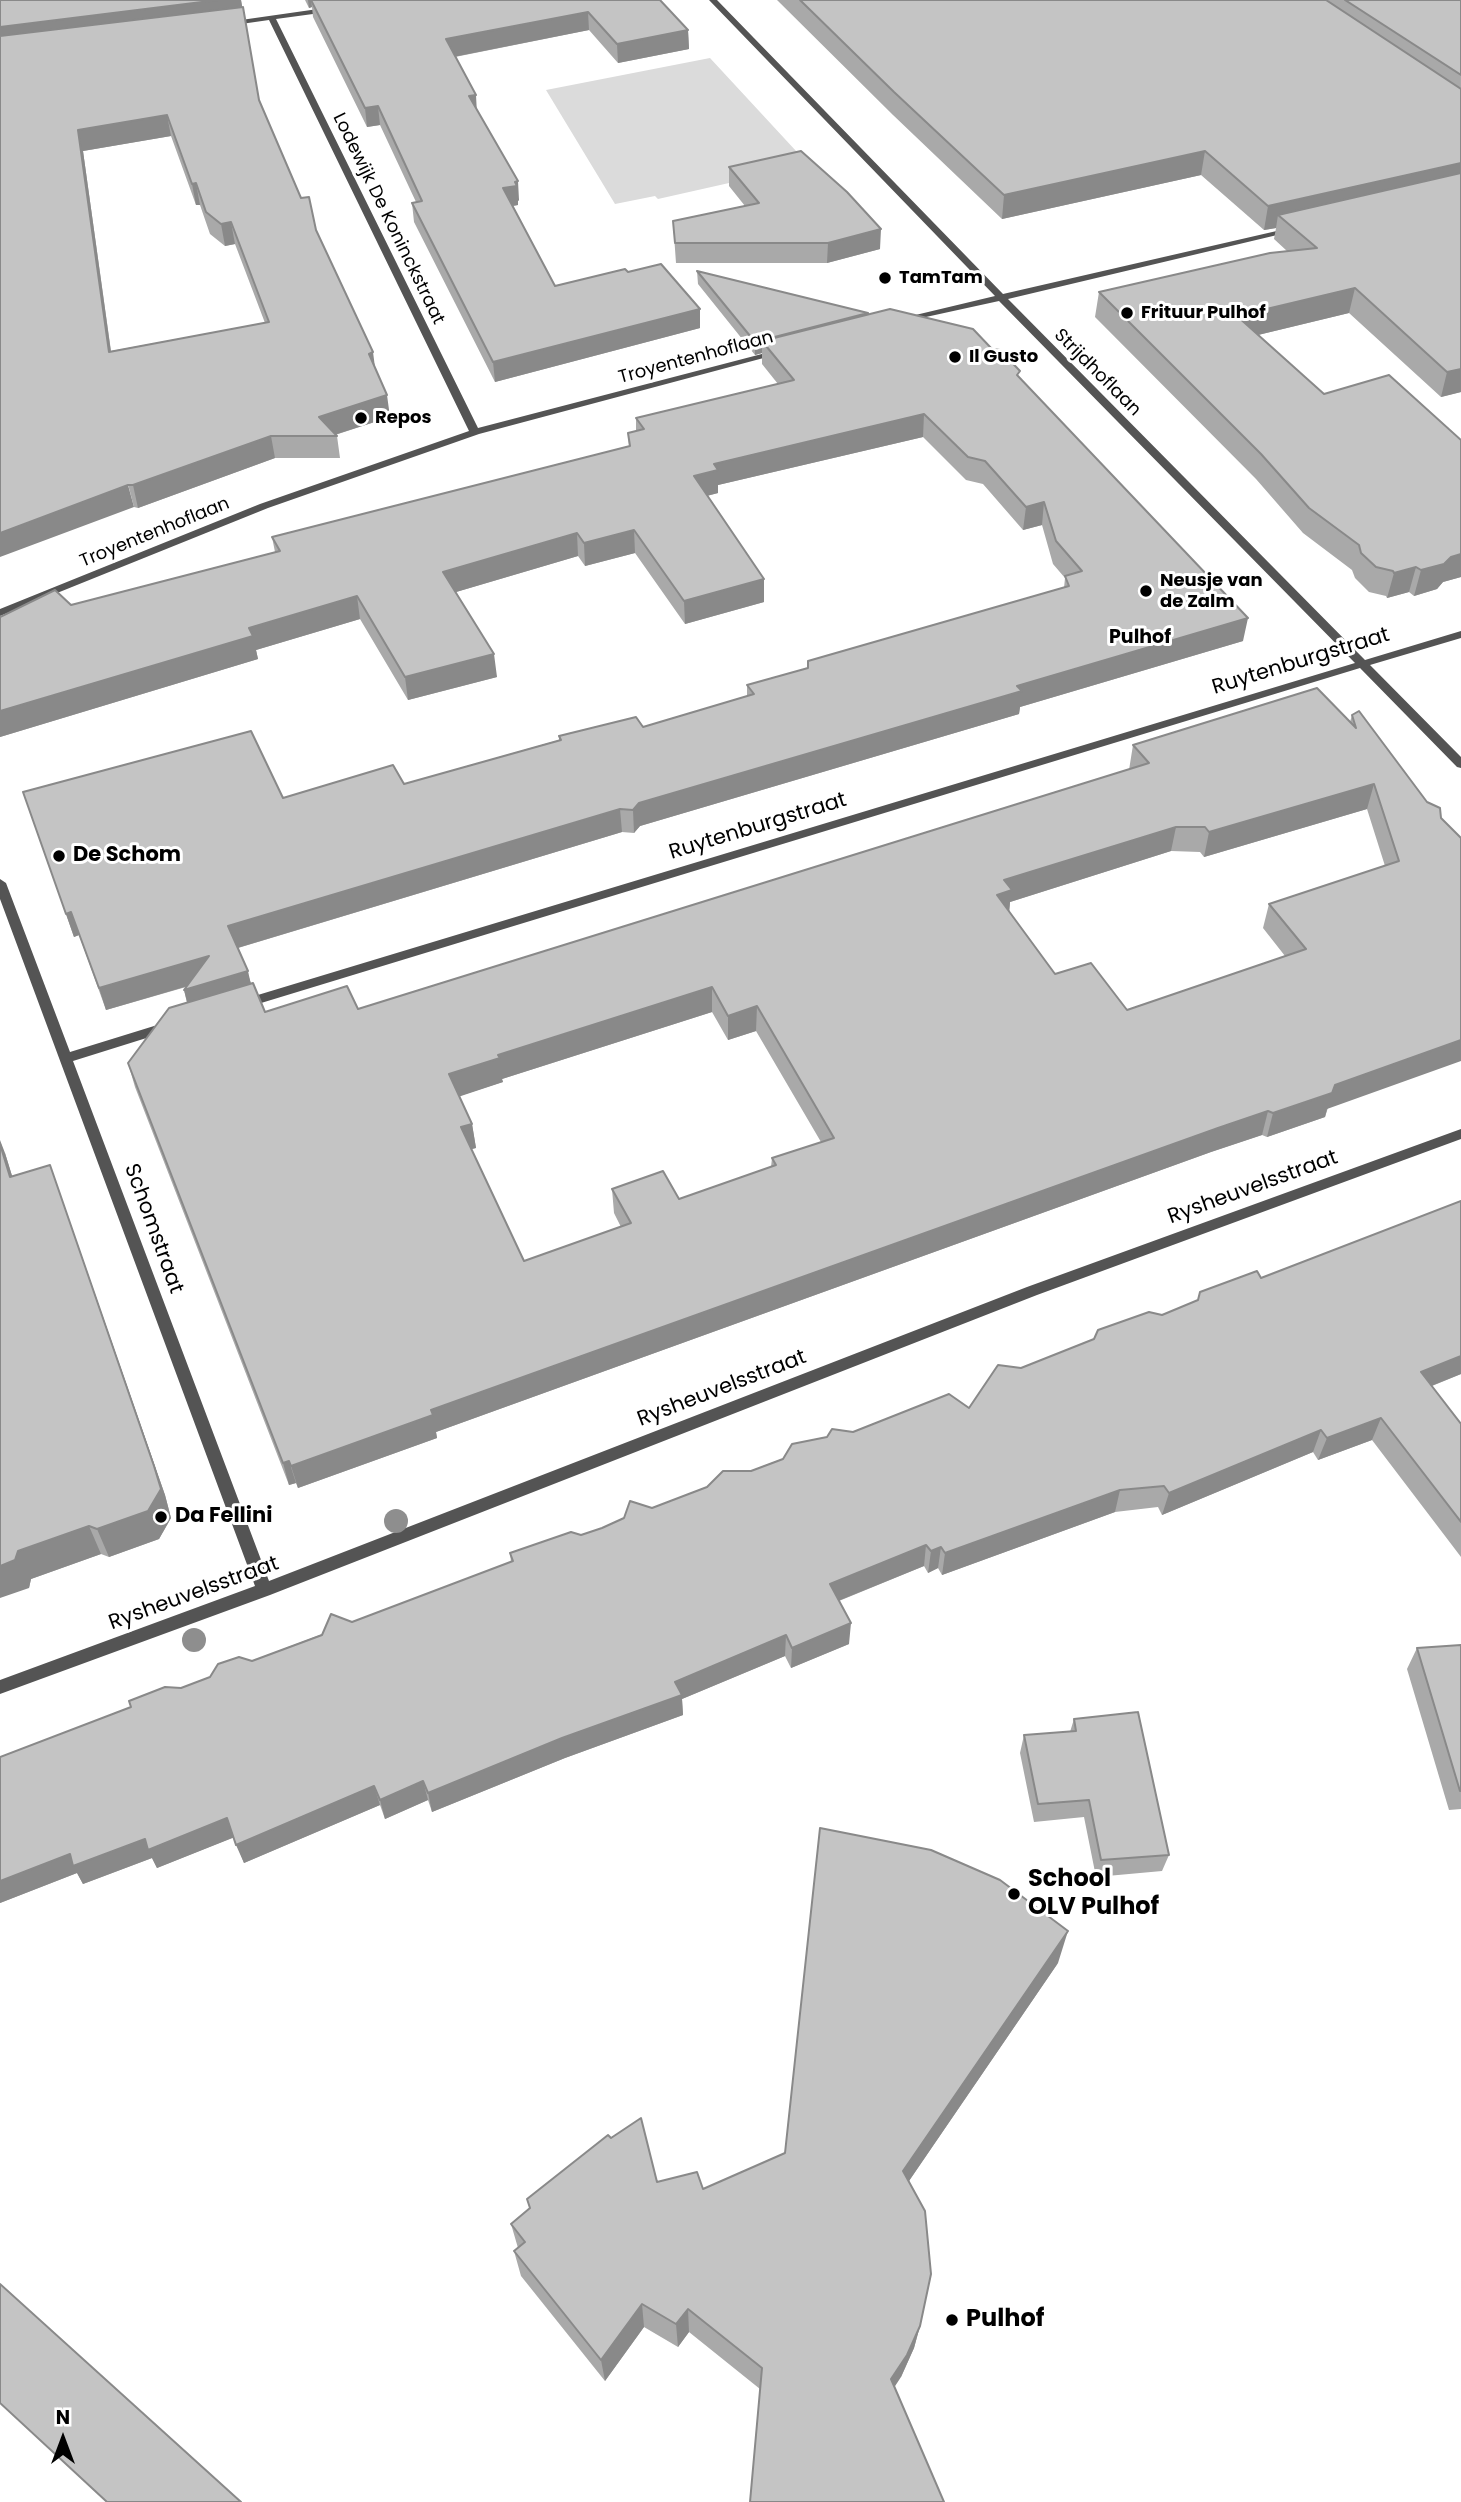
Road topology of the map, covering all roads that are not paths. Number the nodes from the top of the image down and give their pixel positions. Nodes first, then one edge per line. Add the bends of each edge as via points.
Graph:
1 (713, 0) edge
2 (347, 6) edge
3 (272, 19) junction
4 (220, 25) edge
5 (1301, 227) edge
6 (1000, 297) junction
7 (894, 323) edge
8 (791, 350) edge
9 (475, 432) junction
10 (0, 613) edge
11 (1461, 634) edge
12 (1363, 663) junction
13 (1461, 764) edge
14 (0, 883) edge
15 (227, 1009) edge
16 (174, 1025) edge
17 (67, 1058) junction
18 (1461, 1134) edge
19 (264, 1590) junction
20 (0, 1687) edge

1 - 6 street, Strijdhoflaan
2 - 3 street
3 - 4 street
3 - 9 street, Lodewijk De Koninckstraat
5 - 6 street
6 - 7 street
6 - 12 street, Strijdhoflaan
8 - 9 street, Troyentenhoflaan
9 - 10 street, Troyentenhoflaan via 264,506
11 - 12 street, Ruytenburgstraat
12 - 13 street, Strijdhoflaan
12 - 15 street, Ruytenburgstraat
14 - 17 street, Schomstraat
16 - 17 street
17 - 19 street, Schomstraat
18 - 19 street, Rysheuvelsstraat via 1032,1291
19 - 20 street, Rysheuvelsstraat

